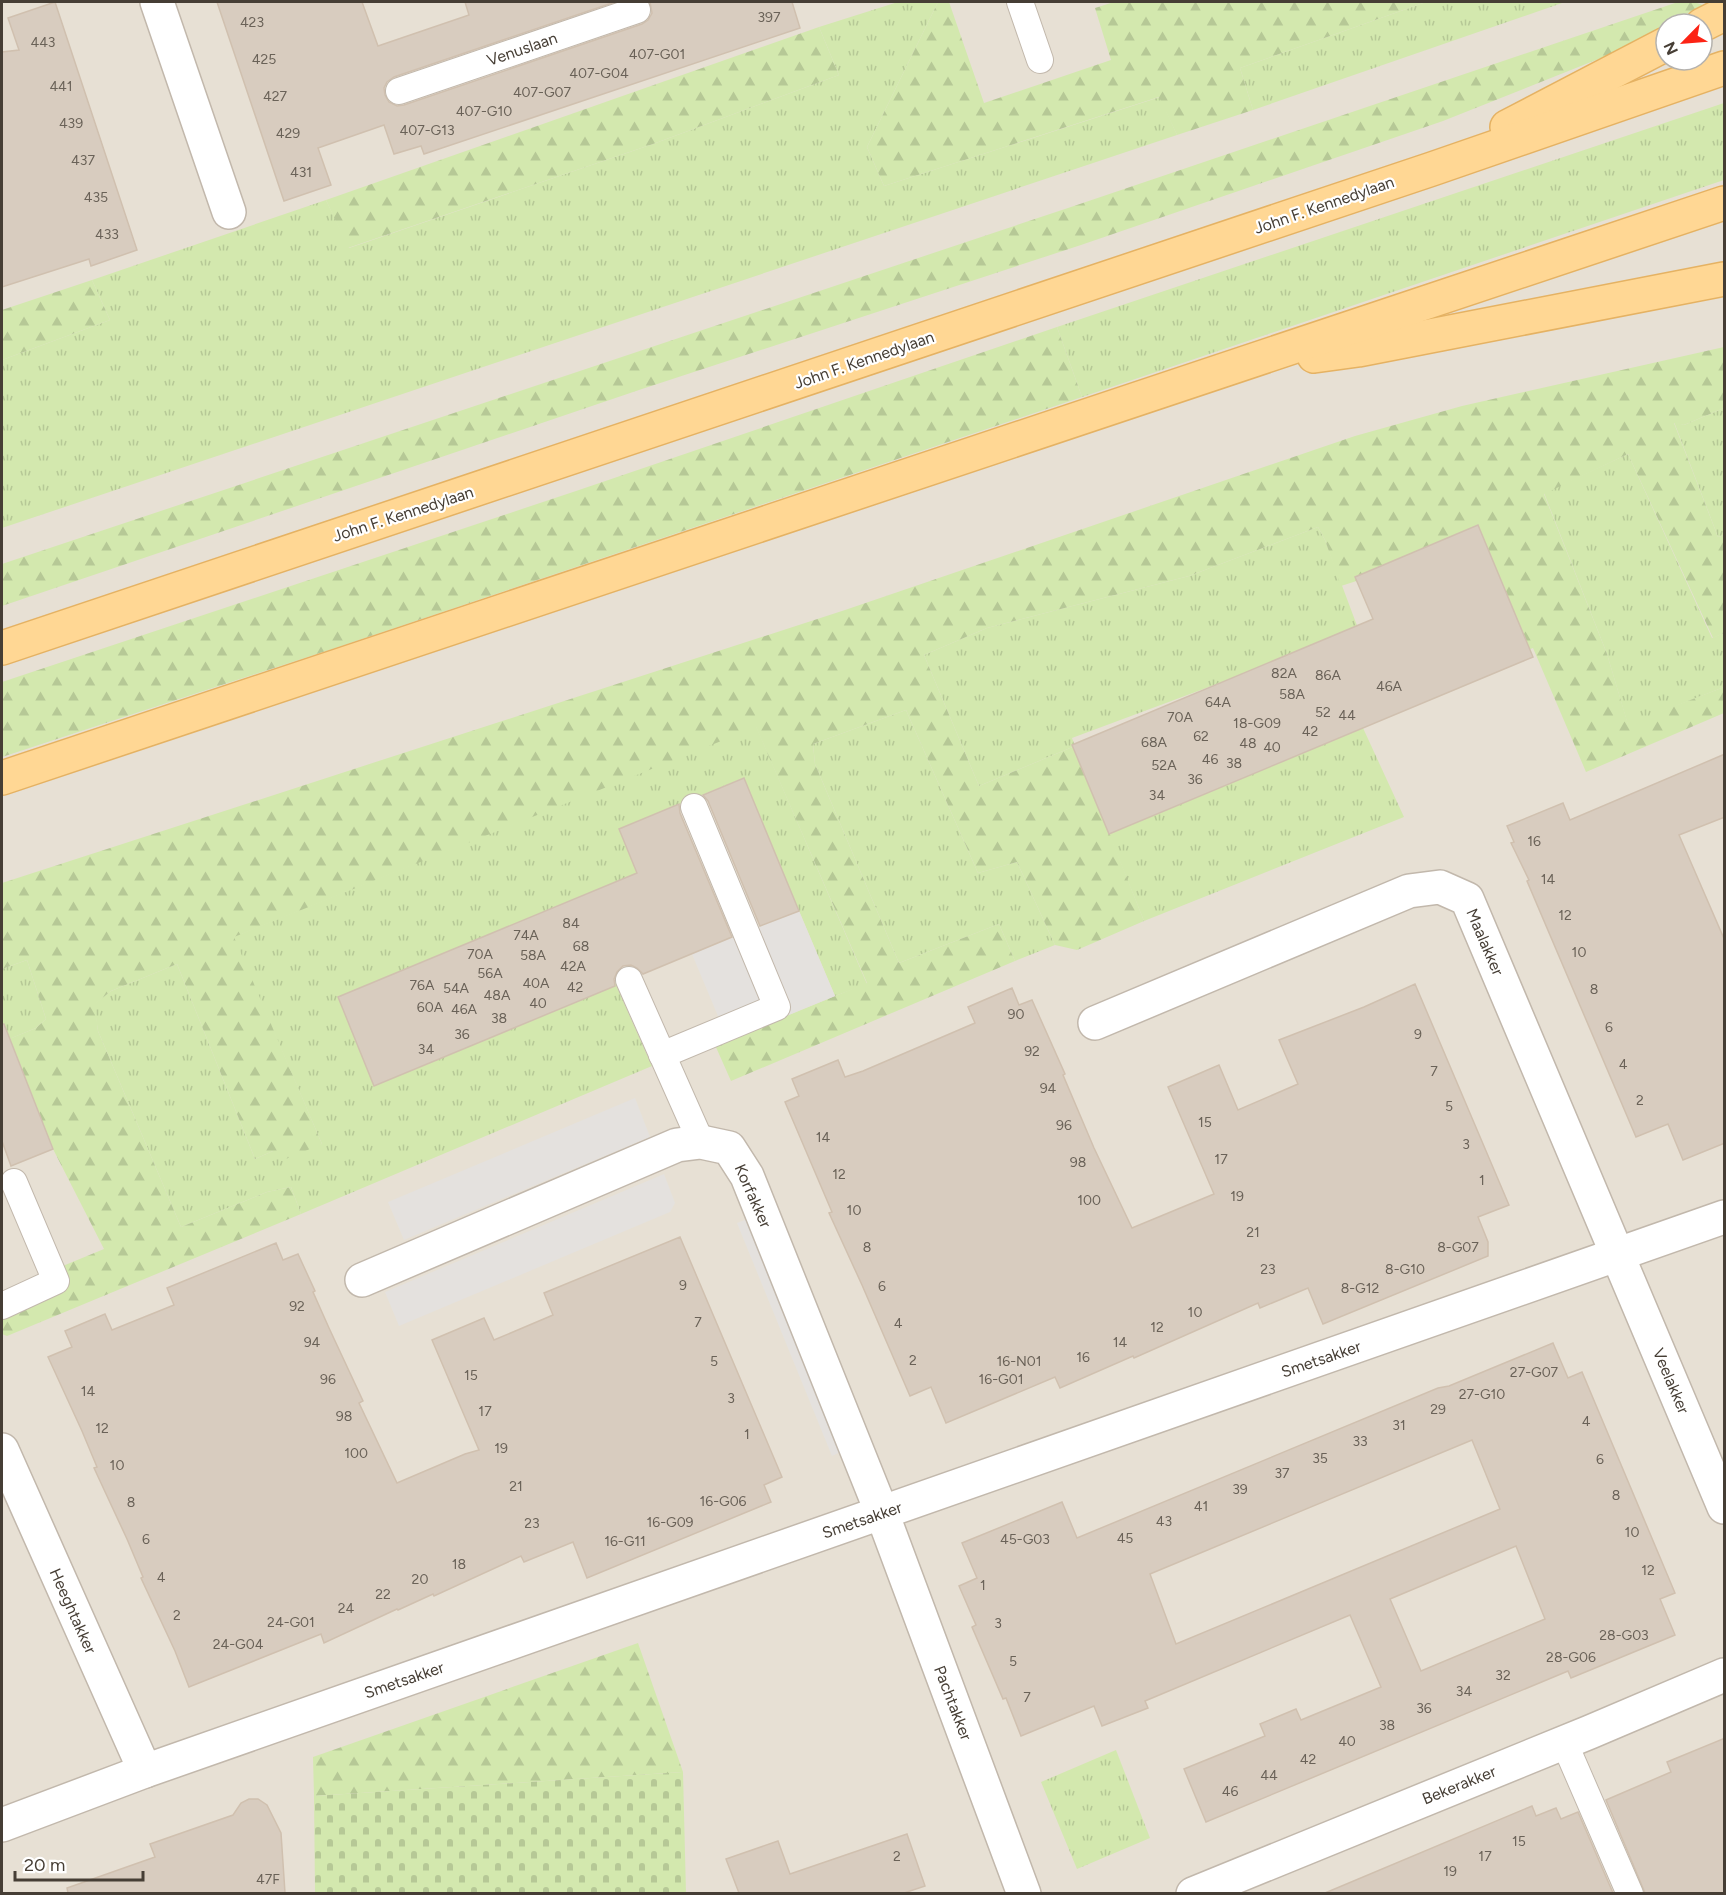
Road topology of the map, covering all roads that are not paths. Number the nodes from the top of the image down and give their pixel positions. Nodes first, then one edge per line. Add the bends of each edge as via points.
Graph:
1 (157, 2) edge
2 (634, 2) edge
3 (1020, 2) edge
4 (1654, 50) edge
5 (1040, 60) dead end
6 (1725, 68) edge
7 (399, 91) dead end
8 (1432, 169) junction
9 (1725, 203) edge
10 (229, 212) dead end
11 (1725, 279) edge
12 (1238, 366) junction
13 (2, 648) edge
14 (2, 778) edge
15 (694, 807) dead end
16 (629, 980) dead end
17 (1095, 1023) dead end
18 (662, 1055) junction
19 (701, 1142) junction
20 (14, 1182) dead end
21 (1725, 1217) edge
22 (1618, 1255) junction
23 (362, 1280) dead end
24 (2, 1306) edge
25 (2, 1450) edge
26 (1725, 1507) edge
27 (882, 1513) junction
28 (1725, 1675) edge
29 (1564, 1742) junction
30 (145, 1771) junction
31 (2, 1825) edge
32 (1024, 1893) edge
33 (1193, 1893) edge
34 (1630, 1893) edge

1 - 10 street
2 - 7 lane, Venuslaan via 637,10
3 - 5 lane
4 - 8 main road
6 - 8 main road, John F. Kennedylaan
8 - 13 main road, John F. Kennedylaan
9 - 12 main road
11 - 12 main road via 1358,350
12 - 14 main road
15 - 18 lane via 777,1007
16 - 18 lane
17 - 22 street, Maalakker via 1409,891 1440,887 1467,899
18 - 19 lane
19 - 23 street, Korfakker via 677,1145
19 - 27 street, Korfakker via 729,1148 747,1176
20 - 24 lane via 56,1281
21 - 22 street, Smetsakker
22 - 26 street, Veelakker
22 - 27 street, Smetsakker
25 - 30 street, Heeghtakker
27 - 30 street, Smetsakker
27 - 32 street, Pachtakker
28 - 29 street, Bekerakker
29 - 33 street, Bekerakker
29 - 34 lane
30 - 31 street, Smetsakker

